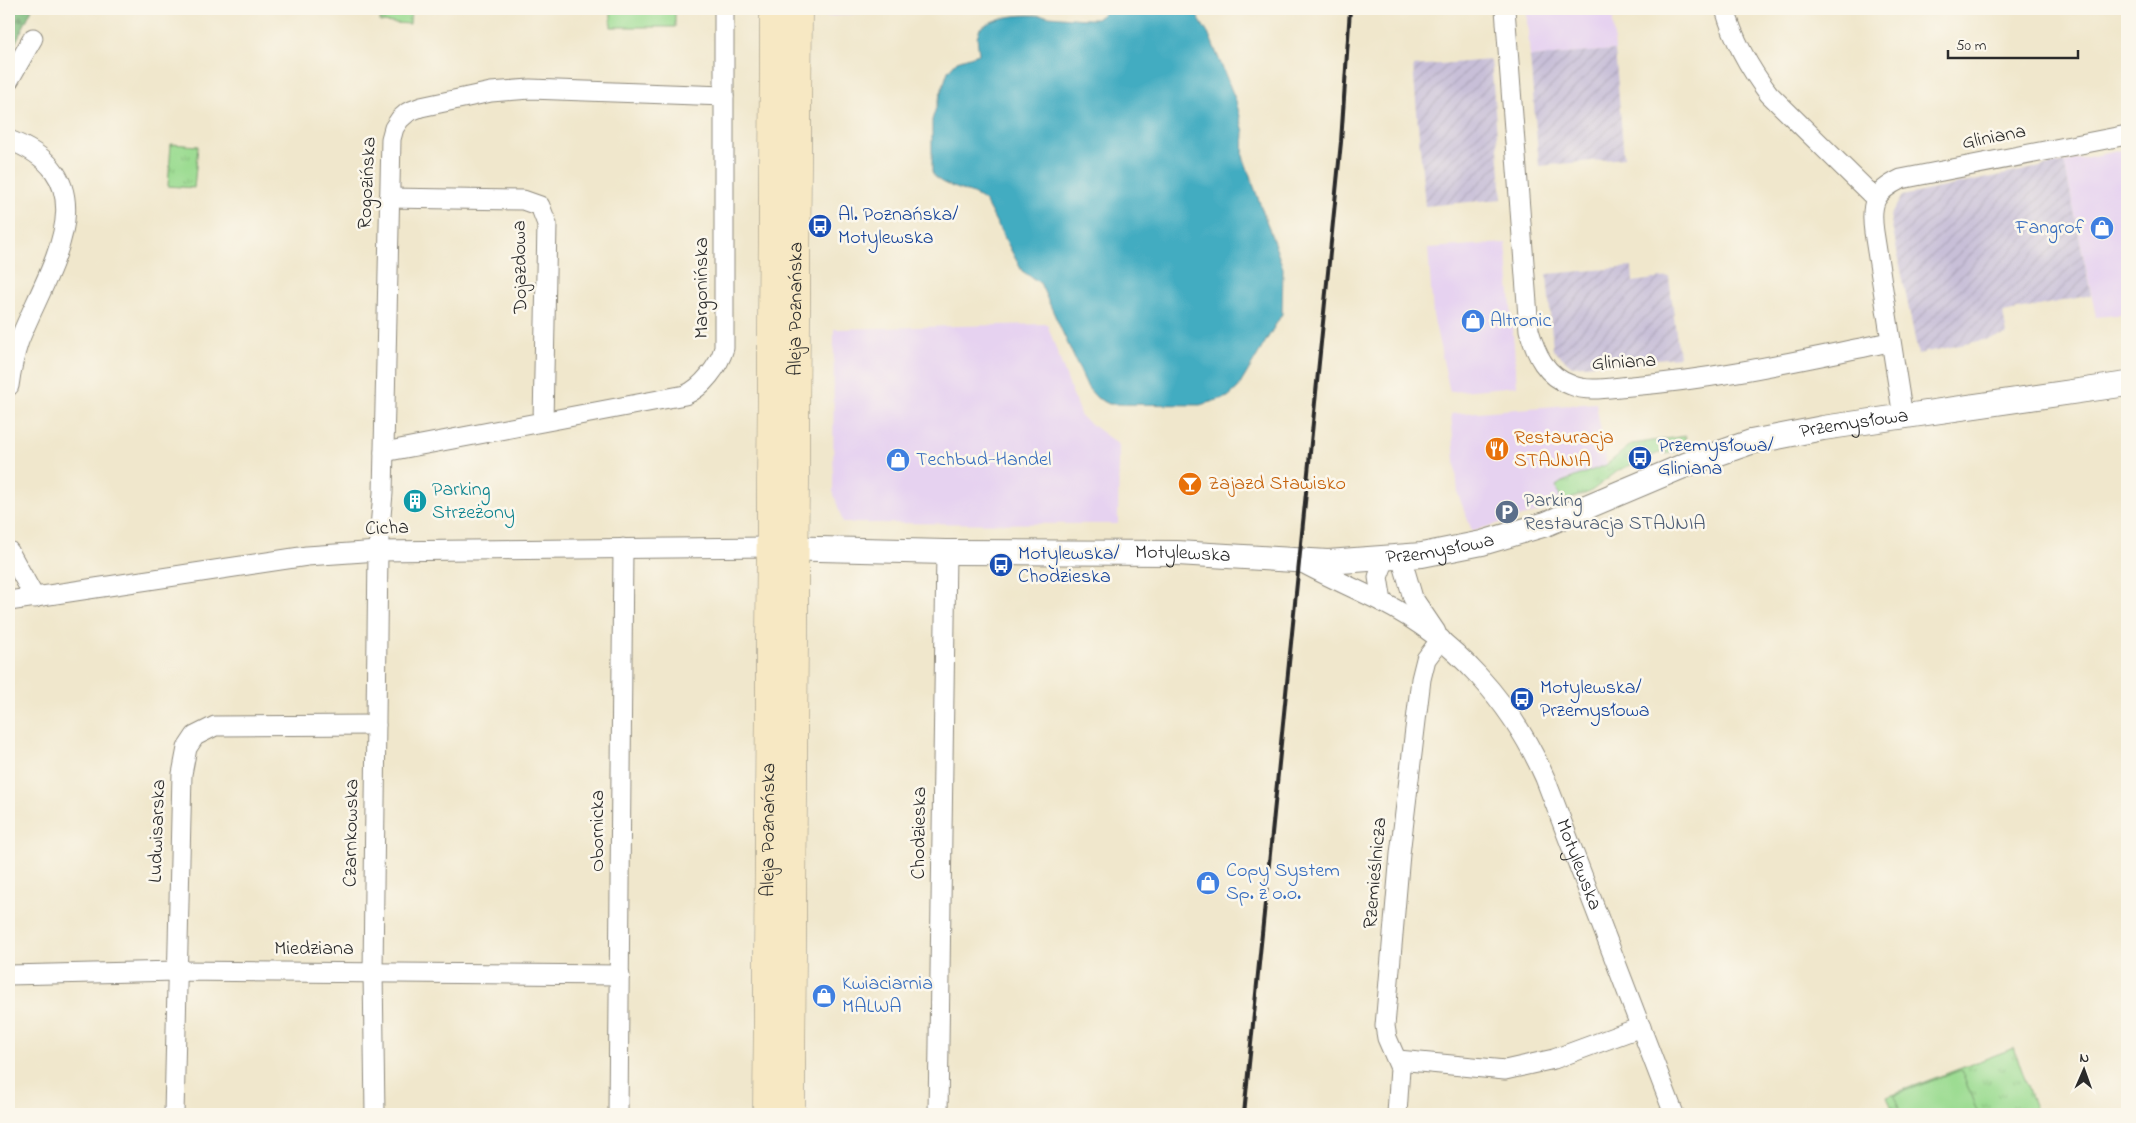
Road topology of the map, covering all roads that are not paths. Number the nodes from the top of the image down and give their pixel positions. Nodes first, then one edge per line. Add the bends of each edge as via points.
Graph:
1 (724, 9) edge
2 (774, 9) edge
3 (798, 9) edge
4 (1505, 9) edge
5 (1725, 9) edge
6 (33, 38) dead end
7 (9, 80) edge
8 (724, 96) junction
9 (2127, 135) edge
10 (9, 140) edge
11 (388, 198) junction
12 (1876, 198) junction
13 (1890, 342) junction
14 (2127, 384) edge
15 (9, 386) edge
16 (1903, 417) junction
17 (544, 421) junction
18 (384, 452) junction
19 (623, 548) junction
20 (782, 548) junction
21 (9, 551) edge
22 (378, 551) junction
23 (946, 552) junction
24 (1393, 558) junction
25 (1299, 561) junction
26 (36, 598) junction
27 (9, 601) edge
28 (1382, 602) junction
29 (1441, 639) junction
30 (376, 725) junction
31 (177, 971) junction
32 (373, 972) junction
33 (9, 974) edge
34 (620, 975) junction
35 (1641, 1027) junction
36 (1398, 1060) junction
37 (174, 1114) edge
38 (375, 1114) edge
39 (618, 1114) edge
40 (768, 1114) edge
41 (791, 1114) edge
42 (938, 1114) edge
43 (1397, 1114) edge
44 (1674, 1114) edge

1 - 8 street, Margonińska
2 - 20 main road, Aleja Poznańska
3 - 20 main road, Aleja Poznańska
4 - 13 street, Gliniana via 1530,330 1535,350 1554,376 1572,386 1592,389 1687,382
5 - 12 street via 1739,49 1769,94
6 - 7 street
8 - 11 street, Rogozińska via 530,89 491,92 421,107 408,112 394,128
8 - 17 street, Margonińska via 722,355 698,388 685,395
9 - 12 street, Gliniana via 1901,179 1887,186
10 - 15 street via 30,149 51,166 62,189 65,209 55,262 18,343
11 - 17 street, Dojazdowa via 523,200 540,206 547,224
11 - 18 street, Rogozińska
12 - 13 street via 1872,213
13 - 16 street
14 - 16 street, Przemysłowa
16 - 24 street, Przemysłowa via 1752,442 1688,464 1546,524 1461,548
17 - 18 street, Margonińska
18 - 22 street, Rogozińska
19 - 20 street, Cicha
19 - 22 street, Cicha
19 - 34 street, Obornicka
20 - 23 street, Motylewska
20 - 40 main road, Aleja Poznańska
20 - 41 main road, Aleja Poznańska
21 - 26 street
22 - 26 street, Cicha via 308,556
22 - 30 street, Czarnkowska
23 - 25 street, Motylewska via 1177,553
23 - 42 street, Chodzieska
24 - 25 street, Przemysłowa
24 - 28 street via 1378,577
24 - 29 street, Motylewska via 1413,598
25 - 28 street, Motylewska
26 - 27 street, Cicha
28 - 29 street, Motylewska
29 - 35 street, Motylewska via 1496,695 1539,764
29 - 36 street, Rzemieślnicza via 1426,659 1421,679 1400,854 1385,1026
30 - 31 street, Ludwisarska via 229,724 205,729 195,736 187,748 182,774
30 - 32 street, Czarnkowska
31 - 32 street, Miedziana
31 - 33 street, Miedziana
31 - 37 street, Ludwisarska
32 - 34 street, Miedziana
32 - 38 street, Czarnkowska
34 - 39 street, Obornicka
35 - 36 street via 1554,1059 1505,1070
35 - 44 street, Motylewska
36 - 43 street, Rzemieślnicza

